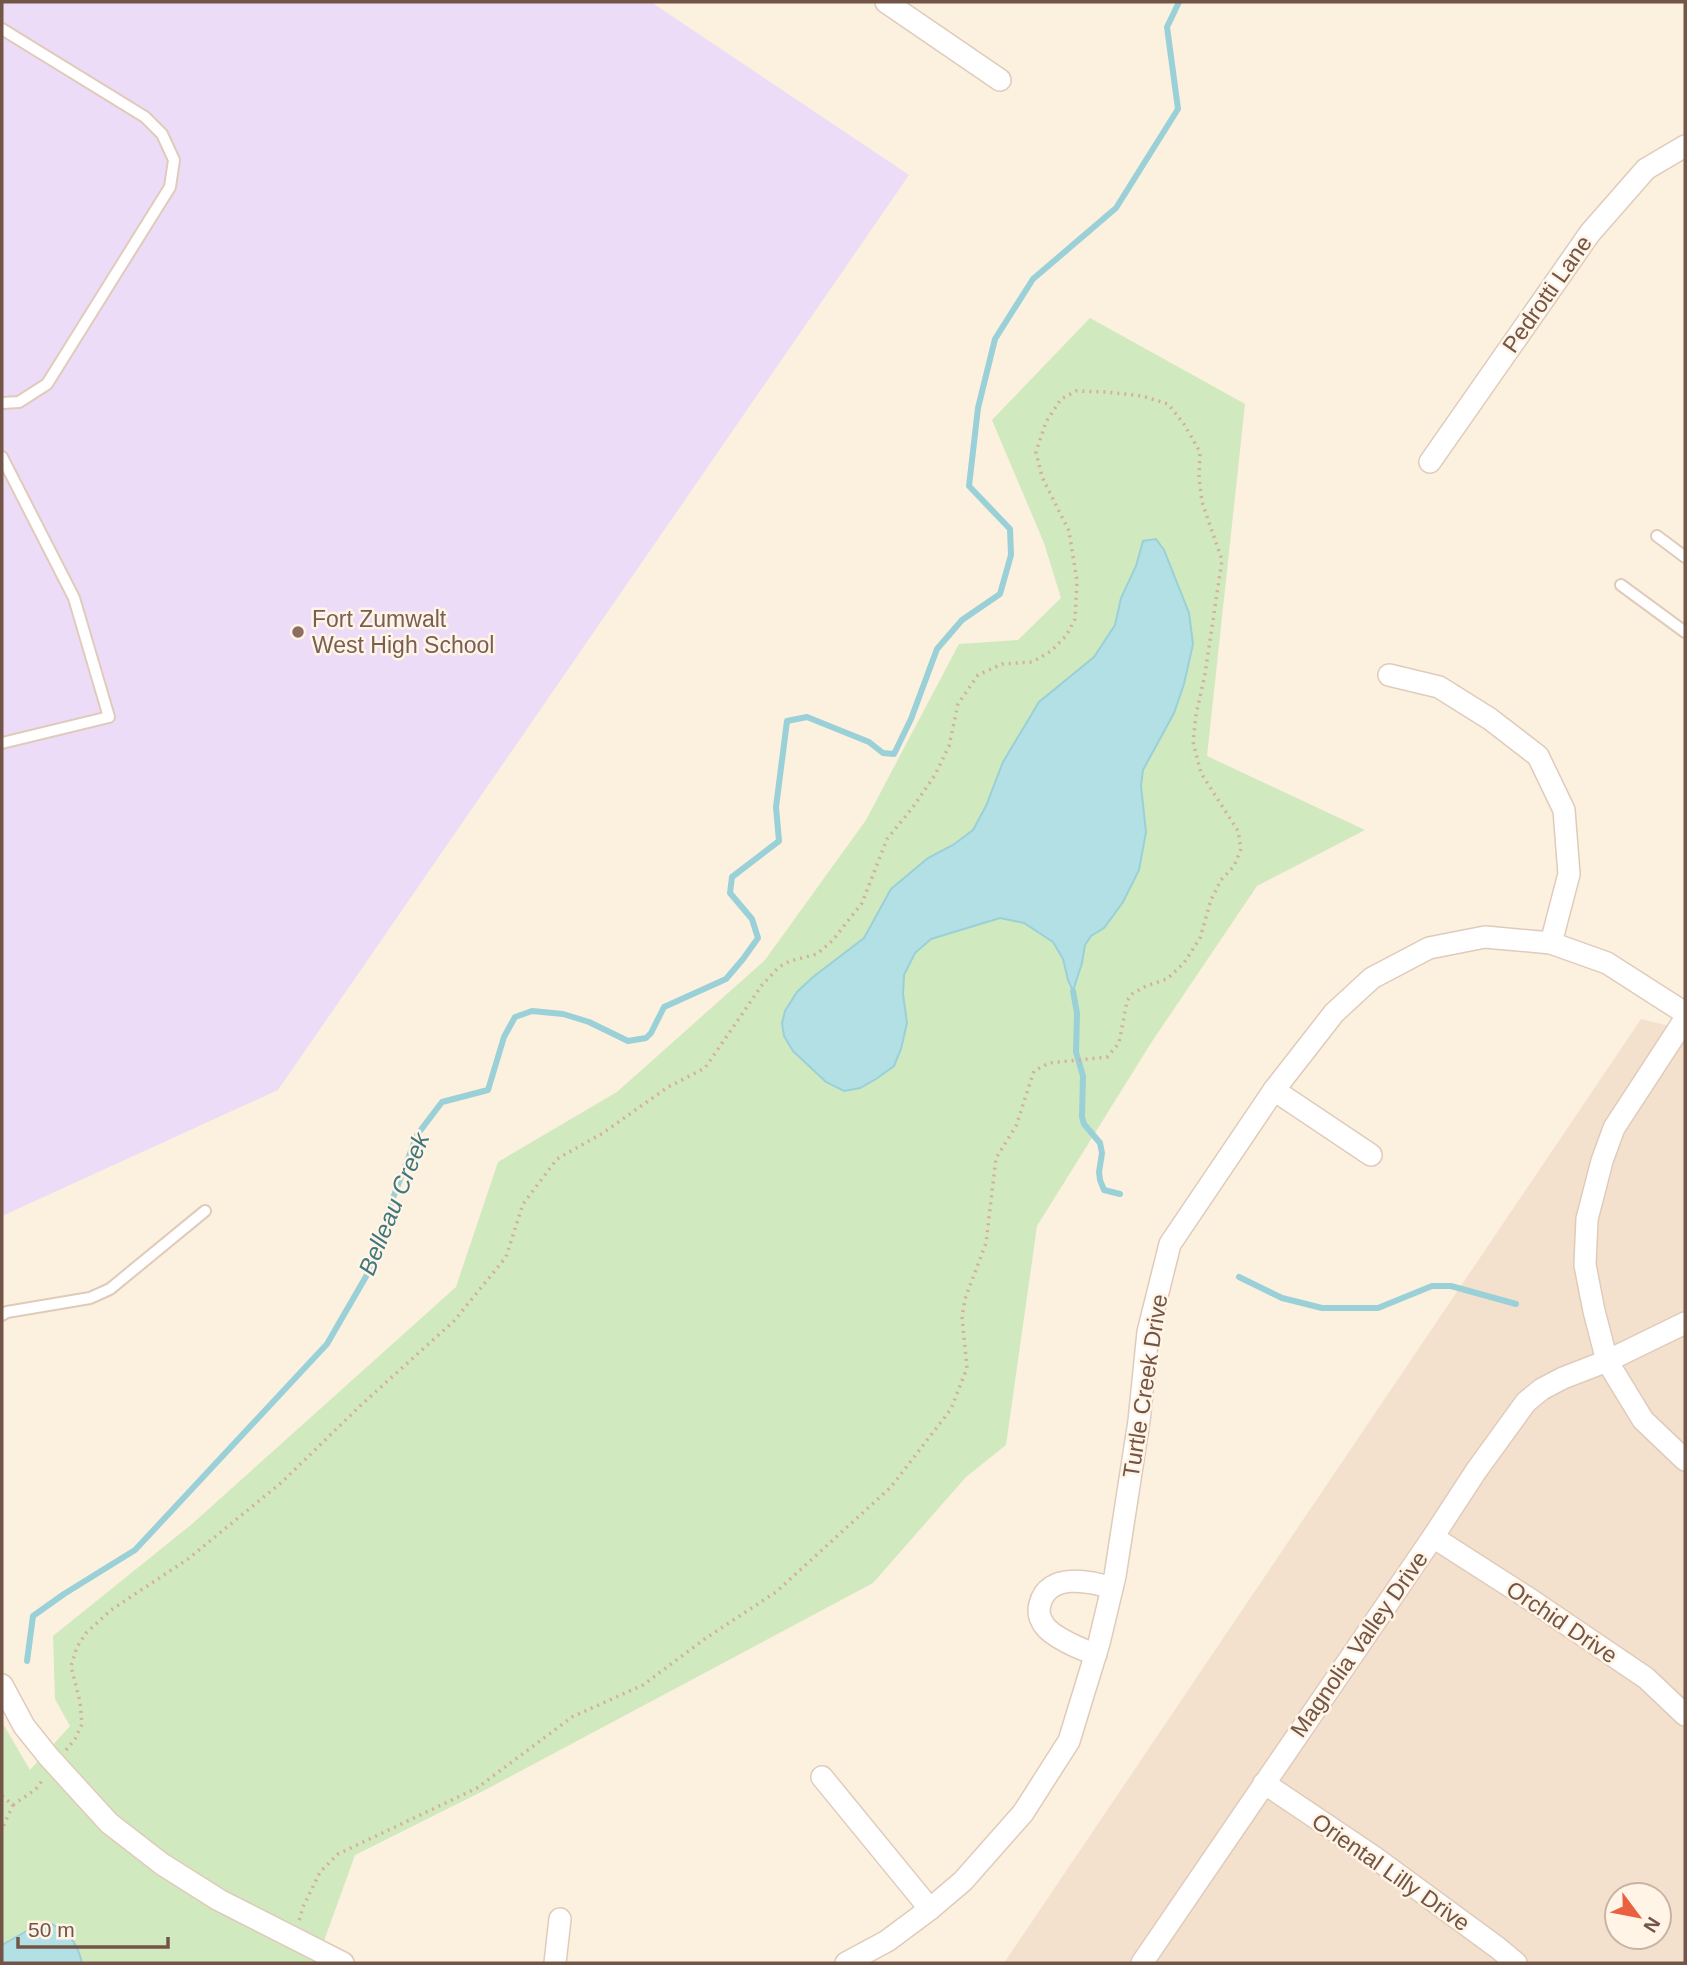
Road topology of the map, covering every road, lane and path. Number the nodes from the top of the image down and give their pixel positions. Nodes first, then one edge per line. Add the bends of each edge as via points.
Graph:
1 (886, 2) edge
2 (2, 29) edge
3 (1000, 80) dead end
4 (1685, 146) edge
5 (2, 403) edge
6 (2, 457) edge
7 (1430, 462) dead end
8 (1657, 537) dead end
9 (1685, 557) edge
10 (1621, 585) dead end
11 (1685, 632) edge
12 (1389, 675) dead end
13 (2, 743) edge
14 (1550, 943) junction
15 (1685, 1013) edge
16 (1685, 1019) edge
17 (1274, 1090) junction
18 (1371, 1155) dead end
19 (205, 1211) dead end
20 (2, 1315) edge
21 (1685, 1322) edge
22 (1607, 1361) junction
23 (1685, 1460) edge
24 (1433, 1537) junction
25 (1112, 1588) junction
26 (1096, 1654) junction
27 (2, 1685) edge
28 (1685, 1715) edge
29 (55, 1763) junction
30 (822, 1777) dead end
31 (1264, 1783) junction
32 (2, 1797) edge
33 (13, 1805) junction
34 (2, 1829) edge
35 (930, 1909) junction
36 (560, 1919) dead end
37 (294, 1939) junction
38 (1492, 1956) edge
39 (343, 1963) edge
40 (555, 1963) edge
41 (846, 1963) edge
42 (1142, 1963) edge
43 (1516, 1963) edge

1 - 3 street
2 - 5 lane via 145,117 162,134 174,160 170,187 47,384 19,402
4 - 7 street, Pedrotti Lane via 1646,169 1590,233
6 - 13 lane via 74,598 109,717
8 - 9 lane
10 - 11 lane
12 - 14 street via 1439,687 1538,756 1564,810 1569,874
14 - 15 street, Turtle Creek Drive via 1607,963
14 - 17 street, Turtle Creek Drive via 1485,937 1429,948 1383,972 1334,1013
16 - 22 street via 1614,1128 1587,1219 1585,1265
17 - 18 street
17 - 25 street, Turtle Creek Drive via 1170,1244 1148,1332
19 - 20 lane via 110,1289 90,1298
21 - 22 street, Magnolia Valley Drive
22 - 23 street via 1643,1420
22 - 24 street, Magnolia Valley Drive via 1542,1388 1526,1402
24 - 28 street, Orchid Drive via 1646,1678
24 - 31 street, Magnolia Valley Drive
25 - 26 street, Turtle Creek Drive
25 - 26 street via 1063,1582 1041,1599 1038,1614 1045,1627 1076,1648
26 - 35 street, Turtle Creek Drive via 1069,1741 1023,1813 963,1881
27 - 29 street via 24,1726
29 - 33 path via 36,1789
29 - 37 street via 109,1823 162,1864
29 - 37 path via 82,1724 71,1666 86,1633 111,1610 188,1559 282,1482 454,1321 506,1257 523,1204 558,1159 705,1068 779,967 817,954 832,941 862,903 887,839 935,775 958,704 978,675 1002,664 1032,662 1066,636 1075,619 1077,581 1069,531 1042,477 1036,452 1046,422 1061,399 1076,391 1105,392 1168,404 1199,452 1202,502 1222,560 1194,742 1201,773 1238,831 1241,849 1211,900 1200,938 1184,963 1167,979 1132,994 1119,1043 1107,1056 1049,1063 1034,1070 1016,1126 996,1158 986,1243 962,1317 967,1368 951,1409 891,1487 776,1592 643,1685 572,1717 477,1788 338,1854 320,1872
30 - 35 street
31 - 38 street, Oriental Lilly Drive via 1374,1857
31 - 42 street, Magnolia Valley Drive
32 - 33 path
33 - 34 path
35 - 41 street, Turtle Creek Drive via 887,1941
36 - 40 street
37 - 39 street
38 - 43 street, Oriental Lilly Drive

